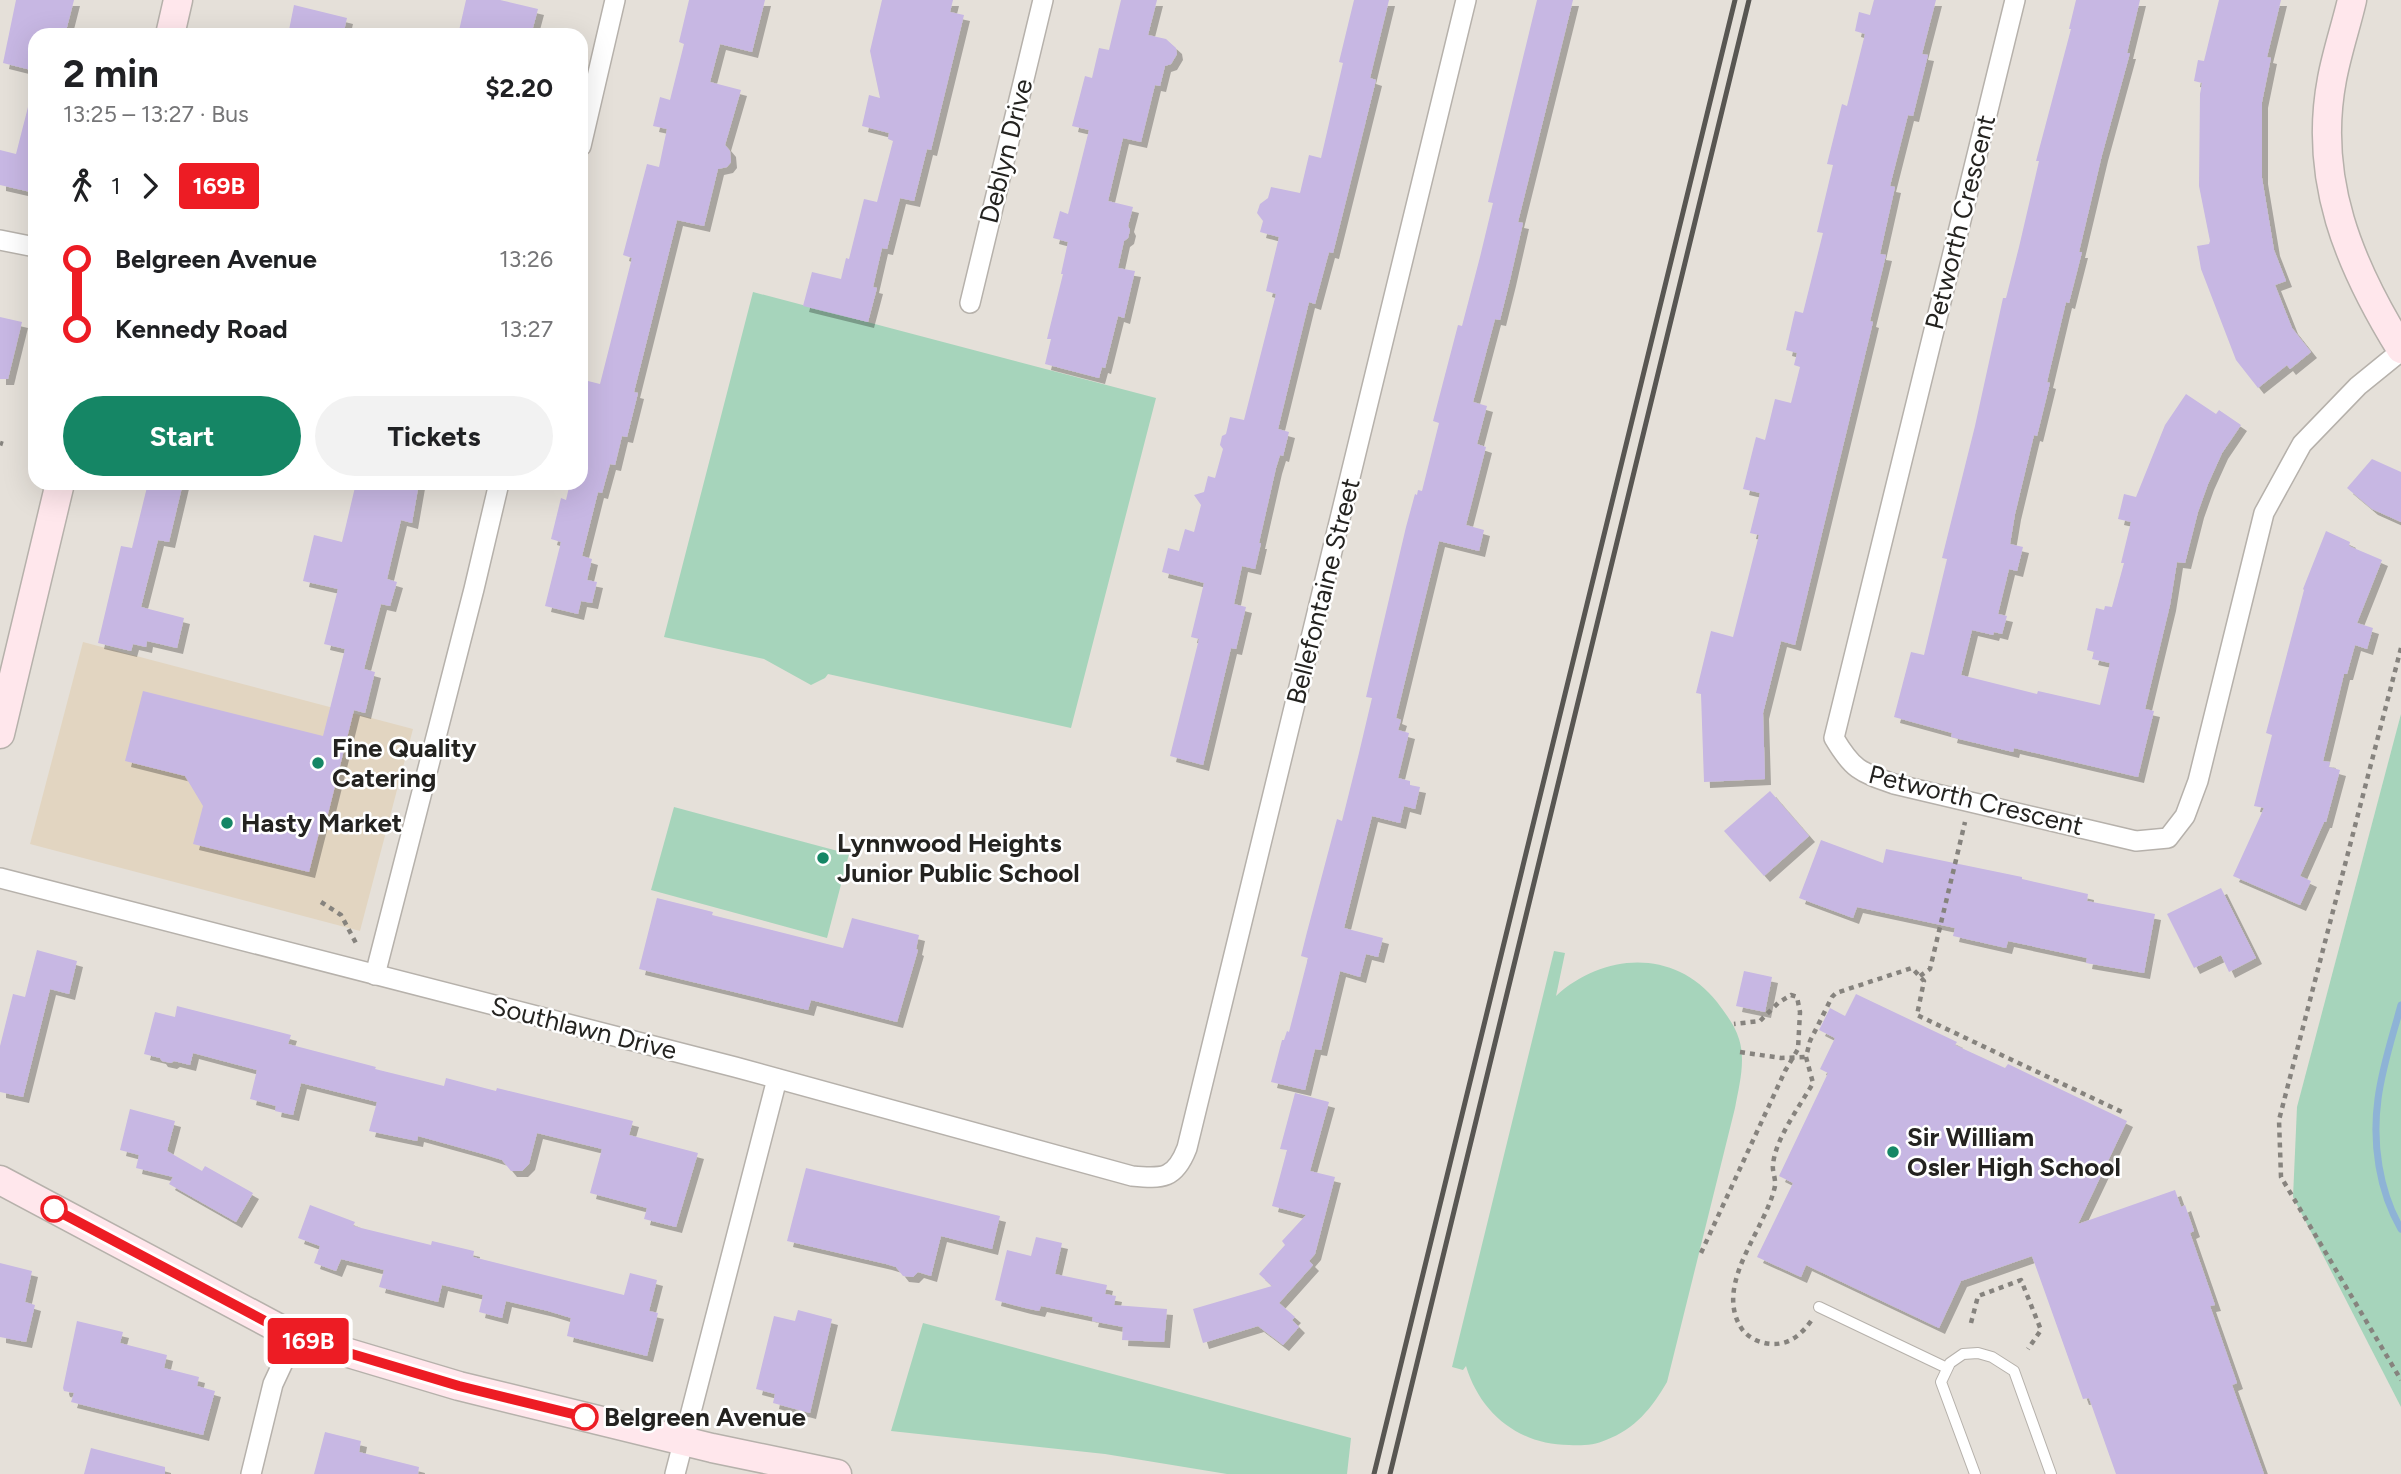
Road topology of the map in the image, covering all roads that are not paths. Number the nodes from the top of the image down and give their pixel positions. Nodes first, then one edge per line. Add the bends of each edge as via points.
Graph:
1 (178, 0) edge
2 (615, 0) edge
3 (1043, 0) edge
4 (1466, 0) edge
5 (2015, 0) edge
6 (2352, 0) edge
7 (172, 28) edge
8 (588, 116) edge
9 (0, 240) edge
10 (28, 246) edge
11 (970, 303) dead end
12 (2401, 350) edge
13 (58, 490) edge
14 (497, 490) edge
15 (0, 734) edge
16 (0, 878) edge
17 (375, 975) junction
18 (777, 1079) junction
19 (1167, 1175) joint
20 (0, 1180) edge
21 (1819, 1307) dead end
22 (295, 1337) junction
23 (1948, 1368) junction
24 (685, 1441) junction
25 (251, 1474) edge
26 (675, 1474) edge
27 (836, 1474) edge
28 (1975, 1474) edge
29 (2051, 1474) edge

1 - 7 street
2 - 8 street
3 - 11 street, Deblyn Drive
4 - 19 street, Bellefontaine Street via 1187,1148 1180,1166
5 - 12 street, Petworth Crescent via 1834,738 1860,772 2136,841 2168,838 2185,816 2198,781 2264,513 2302,444 2358,386
6 - 12 street via 2332,79 2329,172 2360,276
9 - 10 street
13 - 15 street
14 - 17 street
16 - 17 street, Southlawn Drive
17 - 18 street, Southlawn Drive
18 - 19 street, Southlawn Drive via 1132,1176
18 - 24 street
20 - 22 street
21 - 23 lane
22 - 24 street via 459,1386
22 - 25 street via 273,1384
23 - 28 lane via 1941,1382
23 - 29 lane via 1963,1354 1978,1353 2014,1371
24 - 26 street
24 - 27 street

